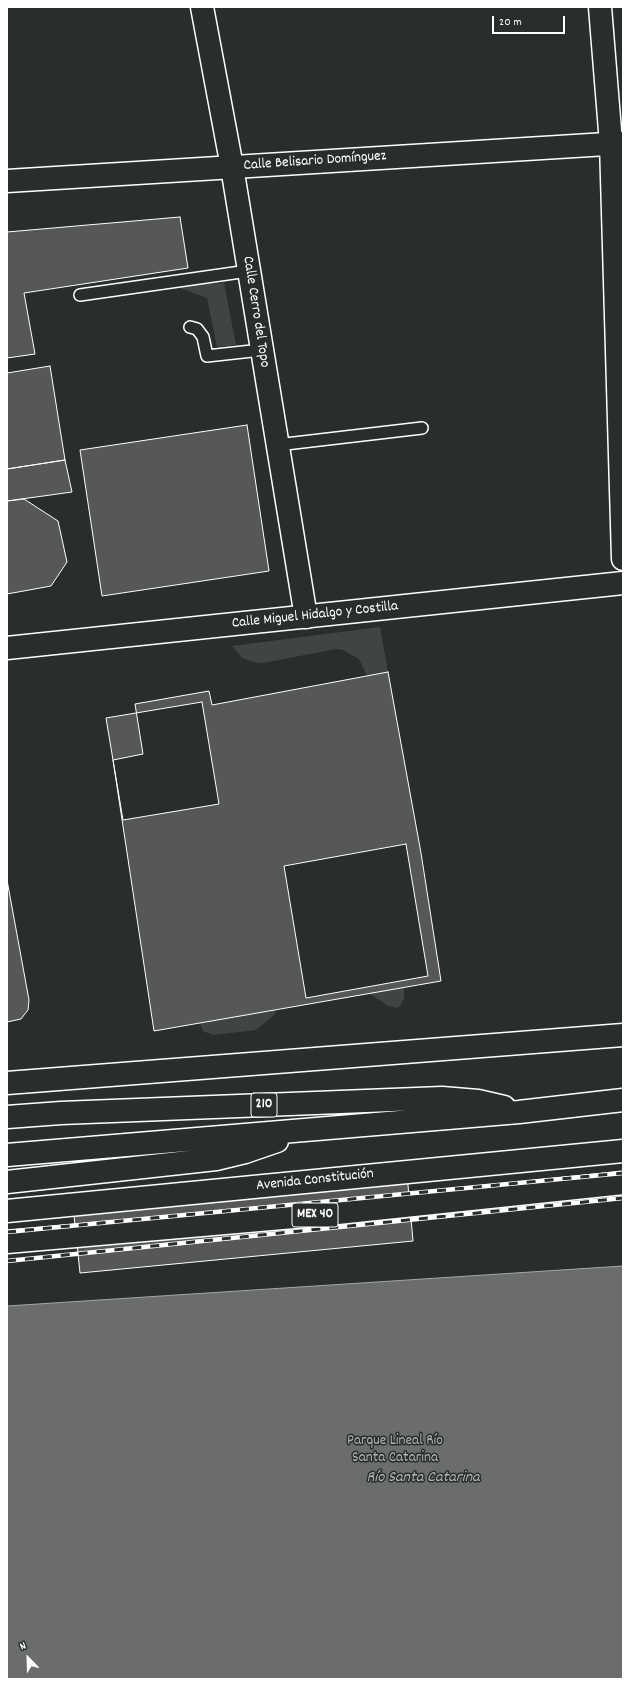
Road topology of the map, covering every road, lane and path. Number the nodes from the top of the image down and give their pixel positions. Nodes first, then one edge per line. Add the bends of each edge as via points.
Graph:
1 (202, 7) edge
2 (600, 7) edge
3 (617, 143) edge
4 (232, 167) junction
5 (7, 181) edge
6 (248, 271) junction
7 (80, 295) dead end
8 (190, 327) dead end
9 (261, 350) junction
10 (422, 428) dead end
11 (277, 446) junction
12 (623, 559) edge
13 (623, 583) edge
14 (306, 617) junction
15 (7, 648) edge
16 (623, 1035) edge
17 (7, 1083) edge
18 (623, 1100) edge
19 (519, 1112) junction
20 (7, 1117) edge
21 (300, 1131) junction
22 (623, 1151) edge
23 (7, 1155) edge
24 (7, 1182) edge
25 (623, 1183) edge
26 (7, 1210) edge
27 (7, 1242) edge

1 - 4 main road, Calle Cerro del Topo
2 - 3 main road
3 - 4 main road, Calle Belisario Domínguez
3 - 12 main road
4 - 5 main road, Calle Belisario Domínguez
4 - 6 main road, Calle Cerro del Topo
6 - 7 lane
6 - 9 main road, Calle Cerro del Topo
8 - 9 lane via 197,329 203,337 207,356
9 - 11 main road, Calle Cerro del Topo
10 - 11 lane
11 - 14 main road, Calle Cerro del Topo
13 - 14 main road, Calle Miguel Hidalgo y Costilla
14 - 15 main road, Calle Miguel Hidalgo y Costilla
16 - 17 main road
18 - 19 main road
19 - 20 main road, 210 via 478,1101 442,1098
19 - 21 main road
21 - 23 main road
21 - 24 main road via 245,1152 216,1159
22 - 26 main road, Avenida Constitución
25 - 27 main road, MEX 40 via 328,1214

